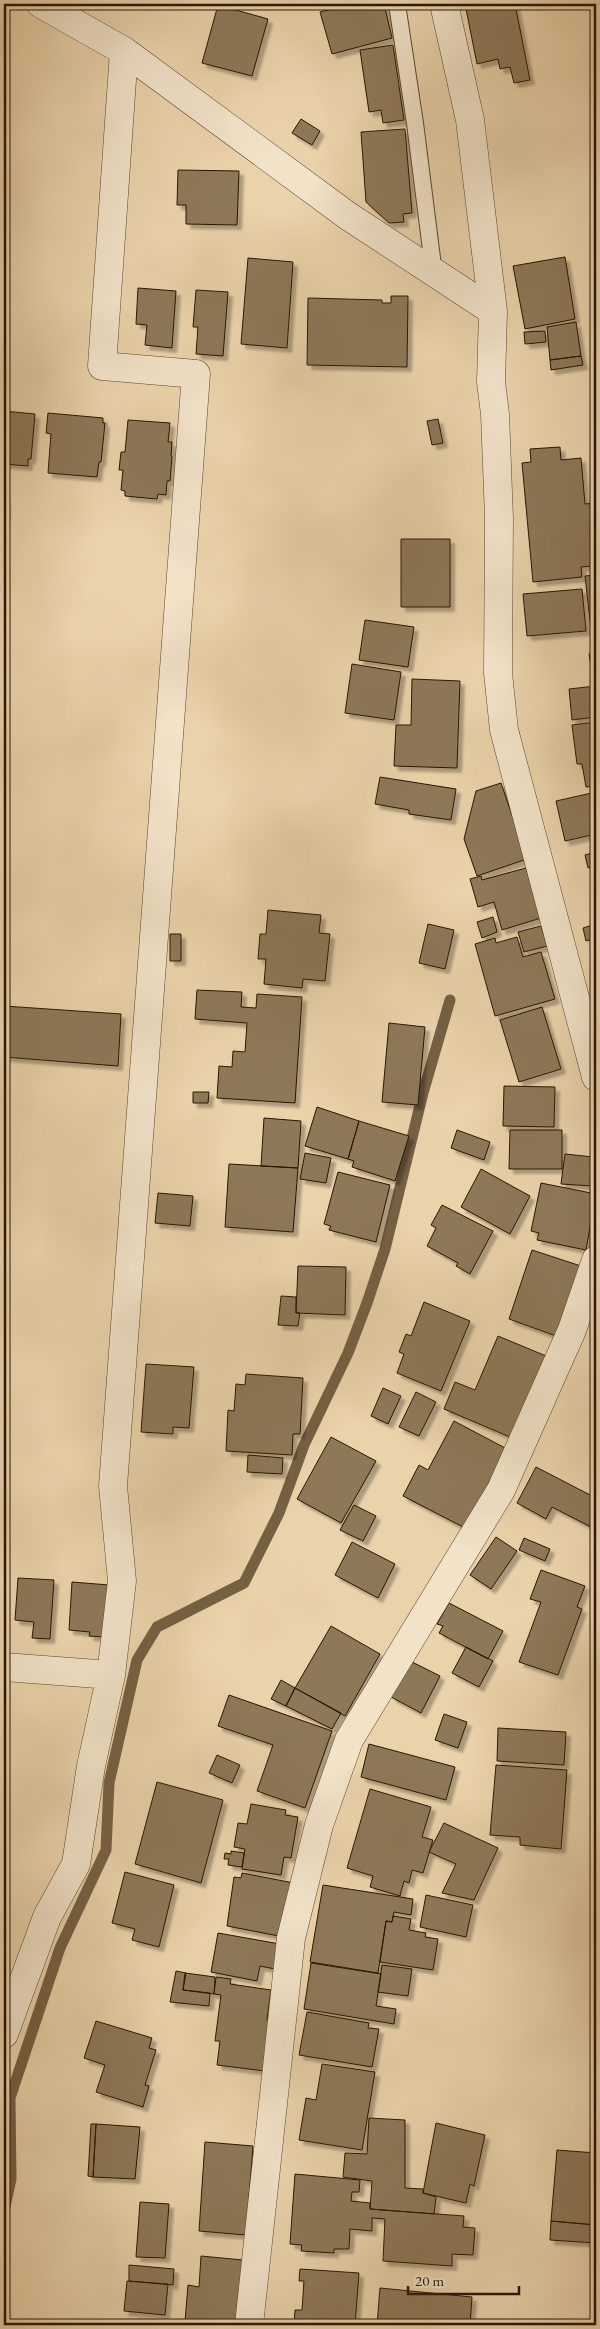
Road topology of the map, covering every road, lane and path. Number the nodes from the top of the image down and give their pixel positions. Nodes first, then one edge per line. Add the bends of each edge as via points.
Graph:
1 (40, 4) edge
2 (397, 4) edge
3 (444, 4) edge
4 (124, 51) junction
5 (434, 274) junction
6 (493, 311) junction
7 (596, 1077) edge
8 (596, 1260) edge
9 (4, 1667) edge
10 (111, 1675) junction
11 (4, 2034) edge
12 (249, 2325) edge

1 - 4 street
2 - 5 lane
3 - 6 street via 470,120
4 - 5 street via 348,216
4 - 10 street via 102,366 196,374 113,1476 122,1581
5 - 6 street
6 - 7 street via 491,382 500,518 498,672 504,730
8 - 12 street via 572,1330 501,1490 348,1740 319,1825 291,1938
9 - 10 street
10 - 11 street via 91,1766 76,1864 47,1917

